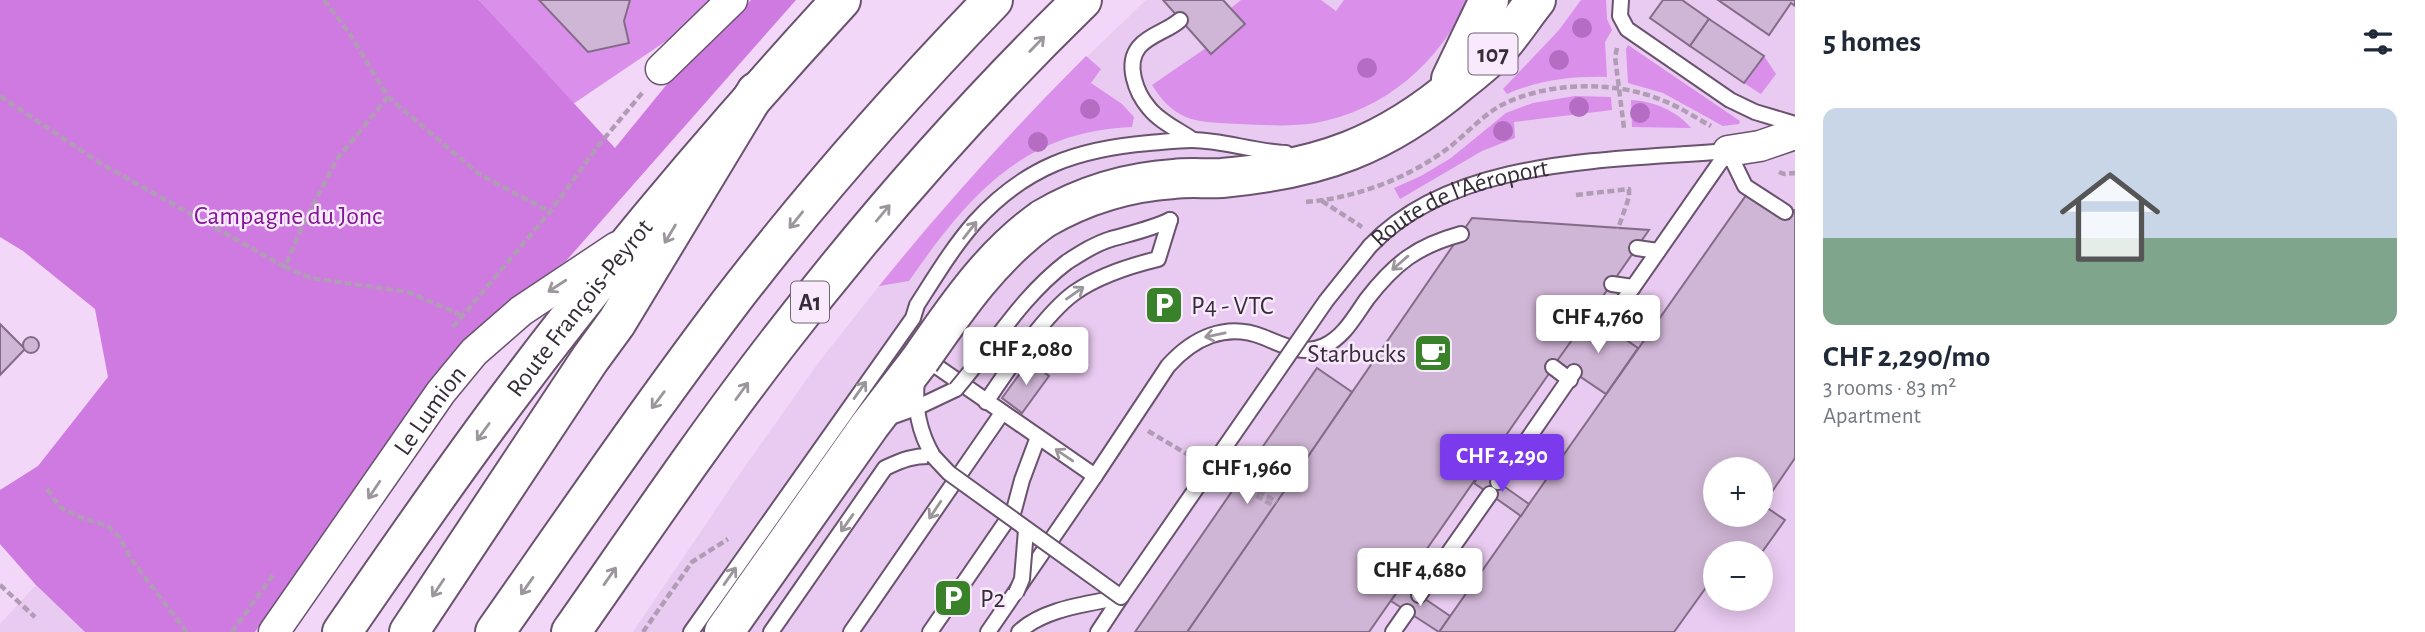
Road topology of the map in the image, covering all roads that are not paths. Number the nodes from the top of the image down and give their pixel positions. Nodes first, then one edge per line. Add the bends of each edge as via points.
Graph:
1 (732, 0) edge
2 (841, 0) edge
3 (993, 0) edge
4 (1082, 0) edge
5 (1489, 0) edge
6 (1621, 0) edge
7 (1542, 4) edge
8 (1180, 20) dead end
9 (661, 69) dead end
10 (756, 92) junction
11 (1441, 99) junction
12 (1795, 124) edge
13 (1795, 134) edge
14 (1194, 140) junction
15 (1736, 150) junction
16 (1343, 155) junction
17 (1785, 212) dead end
18 (1461, 234) dead end
19 (635, 235) junction
20 (1637, 248) dead end
21 (1658, 251) junction
22 (1612, 284) dead end
23 (1633, 287) junction
24 (913, 318) junction
25 (1606, 326) dead end
26 (920, 360) junction
27 (1553, 367) dead end
28 (986, 402) junction
29 (916, 408) junction
30 (1002, 413) junction
31 (870, 425) junction
32 (1038, 437) junction
33 (933, 456) junction
34 (1095, 476) junction
35 (1026, 530) junction
36 (1419, 595) dead end
37 (1121, 597) junction
38 (1407, 612) dead end
39 (274, 632) edge
40 (342, 632) edge
41 (410, 632) edge
42 (495, 632) edge
43 (571, 632) edge
44 (691, 632) edge
45 (724, 632) edge
46 (771, 632) edge
47 (851, 632) edge
48 (930, 632) edge
49 (989, 632) edge
50 (1019, 632) edge
51 (1098, 632) edge
52 (1393, 632) edge

1 - 9 street
2 - 10 main road, Route François-Peyrot
3 -> 42 main road, A1 via 888,111 729,304
43 -> 4 main road, A1 via 828,279 991,91
5 - 11 main road
6 - 12 lane via 1620,16 1628,29 1730,100
7 - 11 main road, 107
8 - 14 lane via 1138,48 1132,68 1148,108
10 - 19 main road, Route François-Peyrot
10 -> 41 main road via 617,323
11 - 16 main road via 1383,137
13 - 15 street, Route de l'Aéroport
14 - 16 lane via 1265,152
24 -> 14 lane via 917,305 973,224 1018,183 1087,151
15 - 17 lane via 1745,186
15 - 21 lane
15 - 37 lane, Route de l'Aéroport, bridge via 1512,172 1437,199 1408,215 1374,242 1326,301
16 - 26 main road, bridge via 1259,173 1147,181 1077,201 1043,219 1008,247 984,272
18 -> 34 lane via 1403,259 1343,333 1325,346 1296,350 1238,331 1215,333 1182,350
19 -> 39 street, Le Lumion via 521,311 474,352 441,392
19 -> 40 main road, Route François-Peyrot via 514,389
20 - 21 lane
21 - 23 lane
22 - 23 lane
23 - 25 lane
24 - 28 lane via 926,359
44 -> 24 lane
26 - 29 lane
26 - 31 main road
27 - 36 lane via 1572,376
28 -> 29 lane, bridge via 1065,300 1108,275 1158,259 1170,220 1110,239 1066,262 1023,303 956,390
28 - 30 lane
29 - 31 lane
29 - 33 lane
30 - 32 lane
30 -> 47 lane
31 - 45 main road
34 -> 32 lane
32 - 48 lane via 1014,510
33 - 35 lane, bridge via 948,473
33 -> 46 lane via 903,459 886,468
34 - 49 lane
35 - 37 lane, bridge
35 - 49 lane, bridge via 1022,579
37 - 50 lane via 1049,615
37 - 51 lane, Route de l'Aéroport
38 - 52 lane

